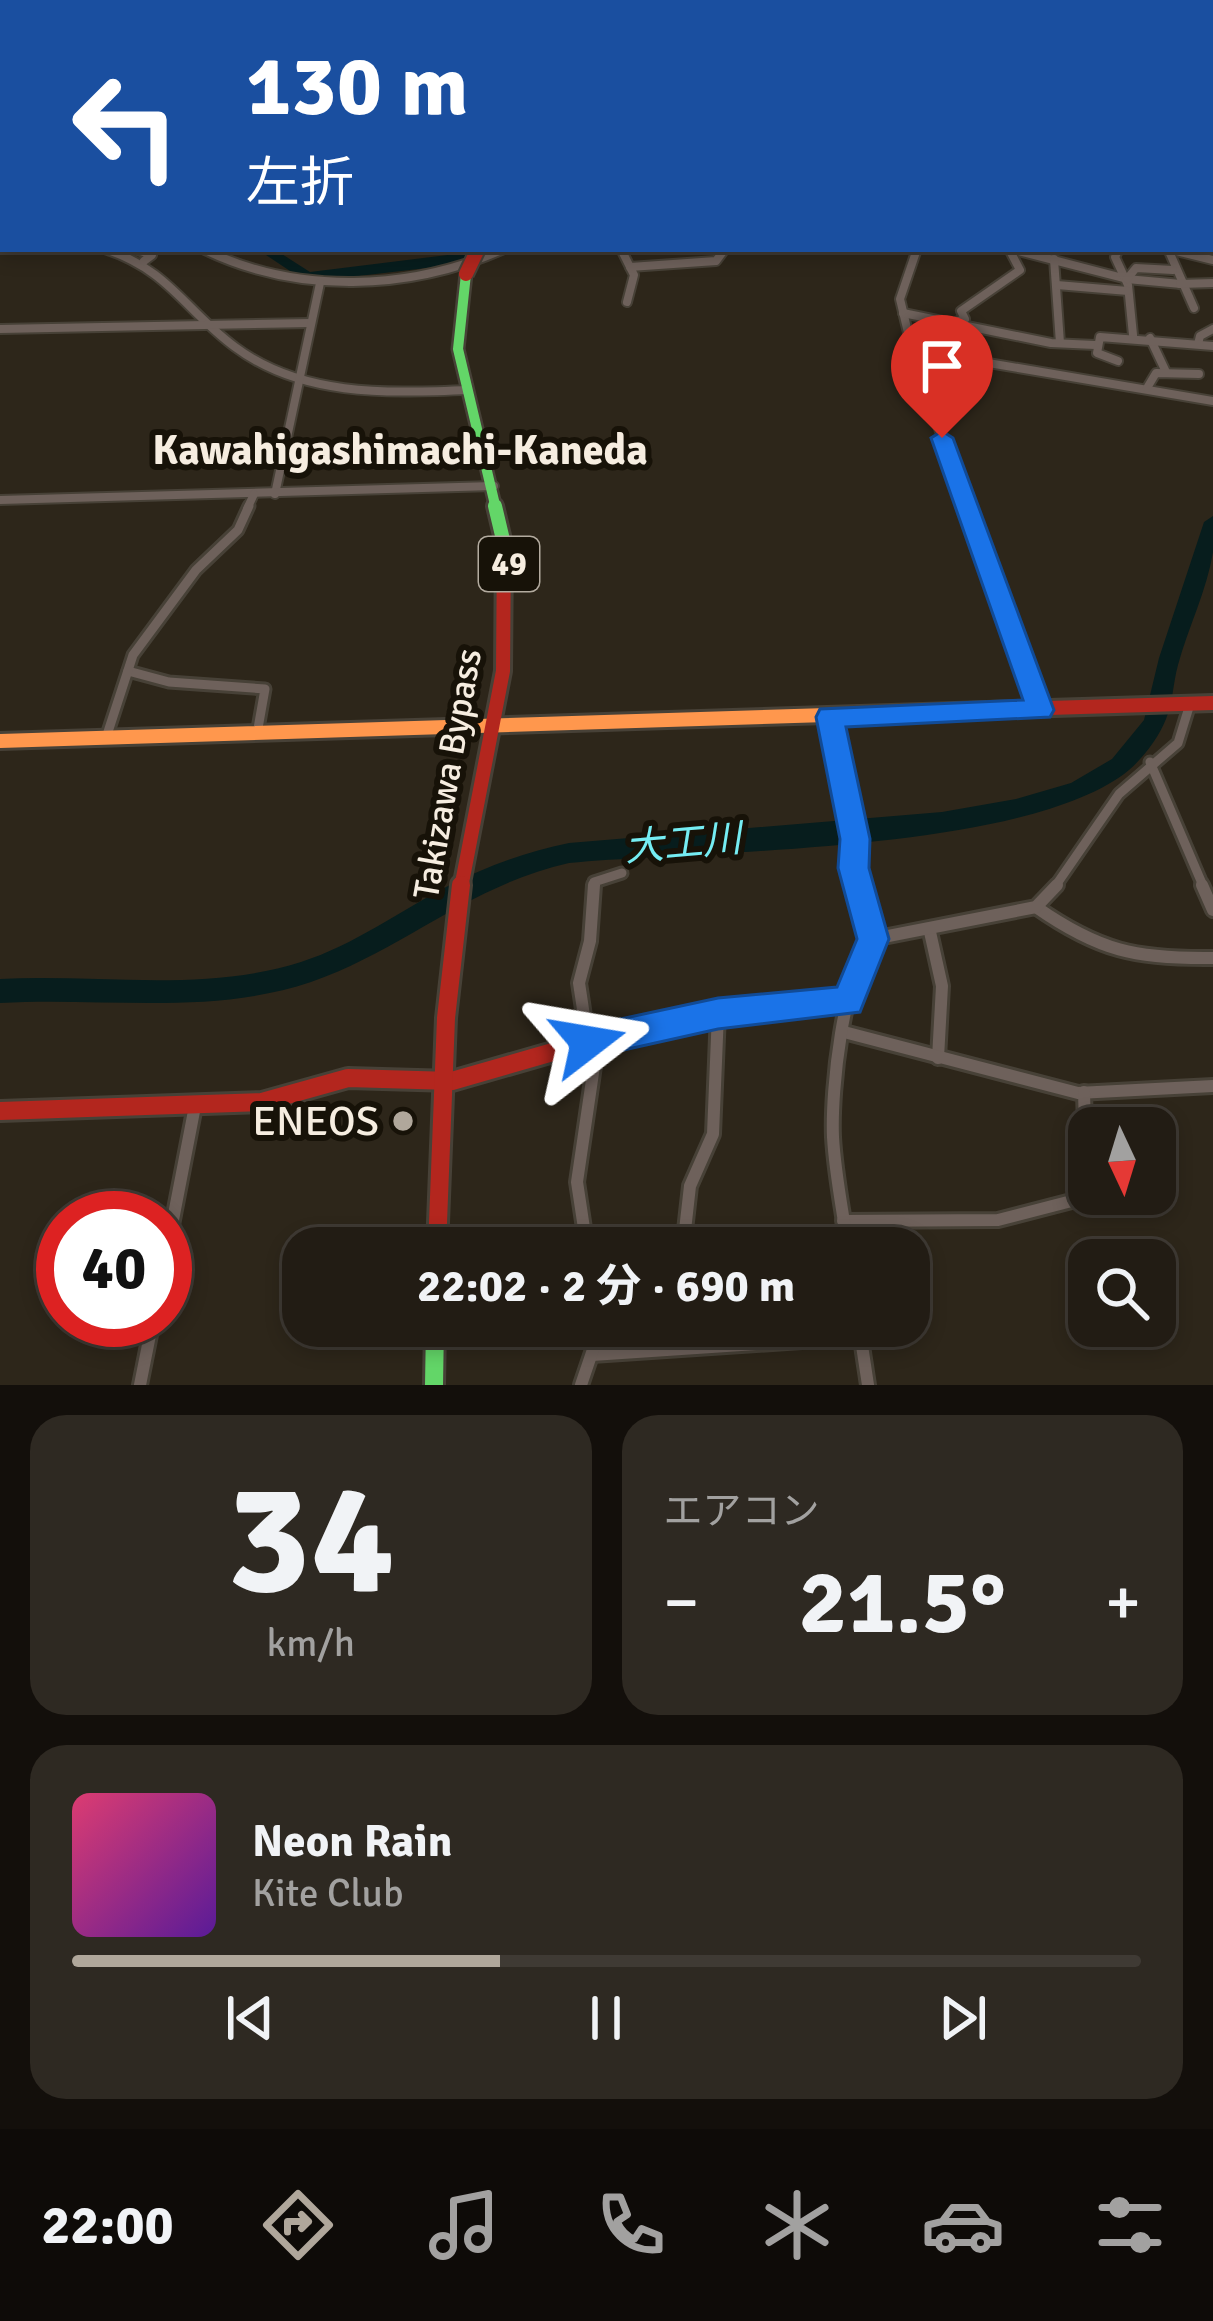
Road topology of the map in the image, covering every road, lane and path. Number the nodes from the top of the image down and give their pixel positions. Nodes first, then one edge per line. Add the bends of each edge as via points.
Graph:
1 (114, 252) edge
2 (144, 252) edge
3 (209, 252) edge
4 (477, 252) edge
5 (495, 252) edge
6 (623, 252) edge
7 (723, 252) edge
8 (915, 252) edge
9 (1011, 252) edge
10 (1022, 252) edge
11 (1117, 252) edge
12 (1169, 252) edge
13 (1180, 252) edge
14 (1054, 260) junction
15 (1213, 260) edge
16 (144, 262) junction
17 (631, 267) junction
18 (1173, 270) junction
19 (1127, 279) junction
20 (320, 284) junction
21 (1057, 284) junction
22 (1181, 284) junction
23 (1213, 284) edge
24 (1128, 291) junction
25 (628, 302) dead end
26 (1194, 308) dead end
27 (903, 313) junction
28 (948, 322) junction
29 (311, 323) junction
30 (213, 325) junction
31 (0, 329) edge
32 (1213, 329) edge
33 (1133, 335) junction
34 (1150, 338) junction
35 (1060, 343) junction
36 (1198, 344) junction
37 (1095, 345) junction
38 (1213, 346) edge
39 (1118, 361) dead end
40 (1166, 372) junction
41 (1199, 374) dead end
42 (299, 380) junction
43 (1147, 388) junction
44 (466, 389) junction
45 (1213, 400) edge
46 (494, 486) junction
47 (254, 494) junction
48 (275, 494) junction
49 (0, 500) edge
50 (128, 671) junction
51 (1213, 703) edge
52 (1190, 704) junction
53 (1040, 710) junction
54 (830, 717) junction
55 (493, 728) junction
56 (257, 734) junction
57 (106, 738) junction
58 (0, 741) edge
59 (1150, 763) junction
60 (622, 873) dead end
61 (1036, 907) junction
62 (1213, 910) edge
63 (930, 932) junction
64 (873, 939) junction
65 (1213, 958) edge
66 (848, 1001) junction
67 (718, 1013) junction
68 (844, 1032) junction
69 (593, 1041) junction
70 (938, 1058) junction
71 (440, 1080) junction
72 (1213, 1086) edge
73 (1084, 1092) junction
74 (195, 1106) junction
75 (0, 1111) edge
76 (179, 1191) edge
77 (843, 1220) junction
78 (437, 1227) edge
79 (584, 1227) edge
80 (685, 1227) edge
81 (844, 1227) edge
82 (148, 1347) edge
83 (435, 1347) edge
84 (594, 1347) edge
85 (663, 1347) edge
86 (693, 1347) edge
87 (862, 1347) edge
88 (662, 1350) junction
89 (592, 1355) junction
90 (140, 1385) edge
91 (434, 1385) edge
92 (581, 1385) edge
93 (868, 1385) edge

1 - 16 street
2 - 16 street via 152,255
3 - 20 street via 253,273
4 - 44 main road, Takizawa Bypass / 49, bridge via 456,320
5 - 20 street via 453,268
6 - 17 street
7 - 17 street via 716,261
8 - 27 street
9 - 28 street via 1020,270 961,311 963,320
10 - 14 street
11 - 19 street
12 - 18 street
13 - 15 street
14 - 19 street
14 - 21 street
16 - 30 street
17 - 25 street
18 - 19 street via 1136,268
18 - 22 street
19 - 22 street
19 - 24 street
20 - 29 street
21 - 24 street
21 - 35 street
22 - 23 street
22 - 26 street
24 - 33 street
27 - 28 street
27 - 53 street
28 - 35 street
28 - 43 street via 947,356
29 - 30 street
29 - 42 street
30 - 31 street
30 - 42 street via 264,367
32 - 36 street
33 - 34 street
33 - 37 street via 1102,335
34 - 36 street
34 - 40 street
35 - 37 street
36 - 38 street
37 - 39 street
40 - 41 street
40 - 43 street
42 - 44 street via 390,393
42 - 48 street
43 - 45 street
44 - 46 main road, Takizawa Bypass / 49
46 - 48 street
46 - 55 main road, Takizawa Bypass / 49 via 510,593
47 - 48 street
47 - 49 street
47 - 50 street via 241,526 196,570
50 - 56 street via 265,688
50 - 57 street
51 - 52 main road
52 - 53 main road
52 - 59 street via 1178,743
53 - 54 main road
54 - 55 main road
54 - 64 street
55 - 56 main road
55 - 71 main road, Takizawa Bypass / 49 via 466,858
56 - 57 main road
57 - 58 main road
59 - 61 street
59 - 62 street
60 - 69 street via 594,882 579,982
61 - 63 street
61 - 65 street via 1115,954
63 - 64 street
63 - 70 street via 942,986
64 - 66 street
66 - 67 main road
66 - 68 street
67 - 69 main road
67 - 80 street via 712,1134 690,1186
68 - 70 street
68 - 77 street via 833,1135
69 - 71 main road
69 - 79 street via 577,1182
70 - 73 street
71 - 74 main road via 348,1078 287,1097
71 - 78 main road, Takizawa Bypass / 49
72 - 73 street
73 - 77 street via 1087,1197 1028,1218
74 - 75 main road
74 - 76 street
77 - 81 street
82 - 90 street
83 - 91 main road
84 - 89 street
85 - 88 street
86 - 88 street
87 - 93 street
88 - 89 street
89 - 92 street

